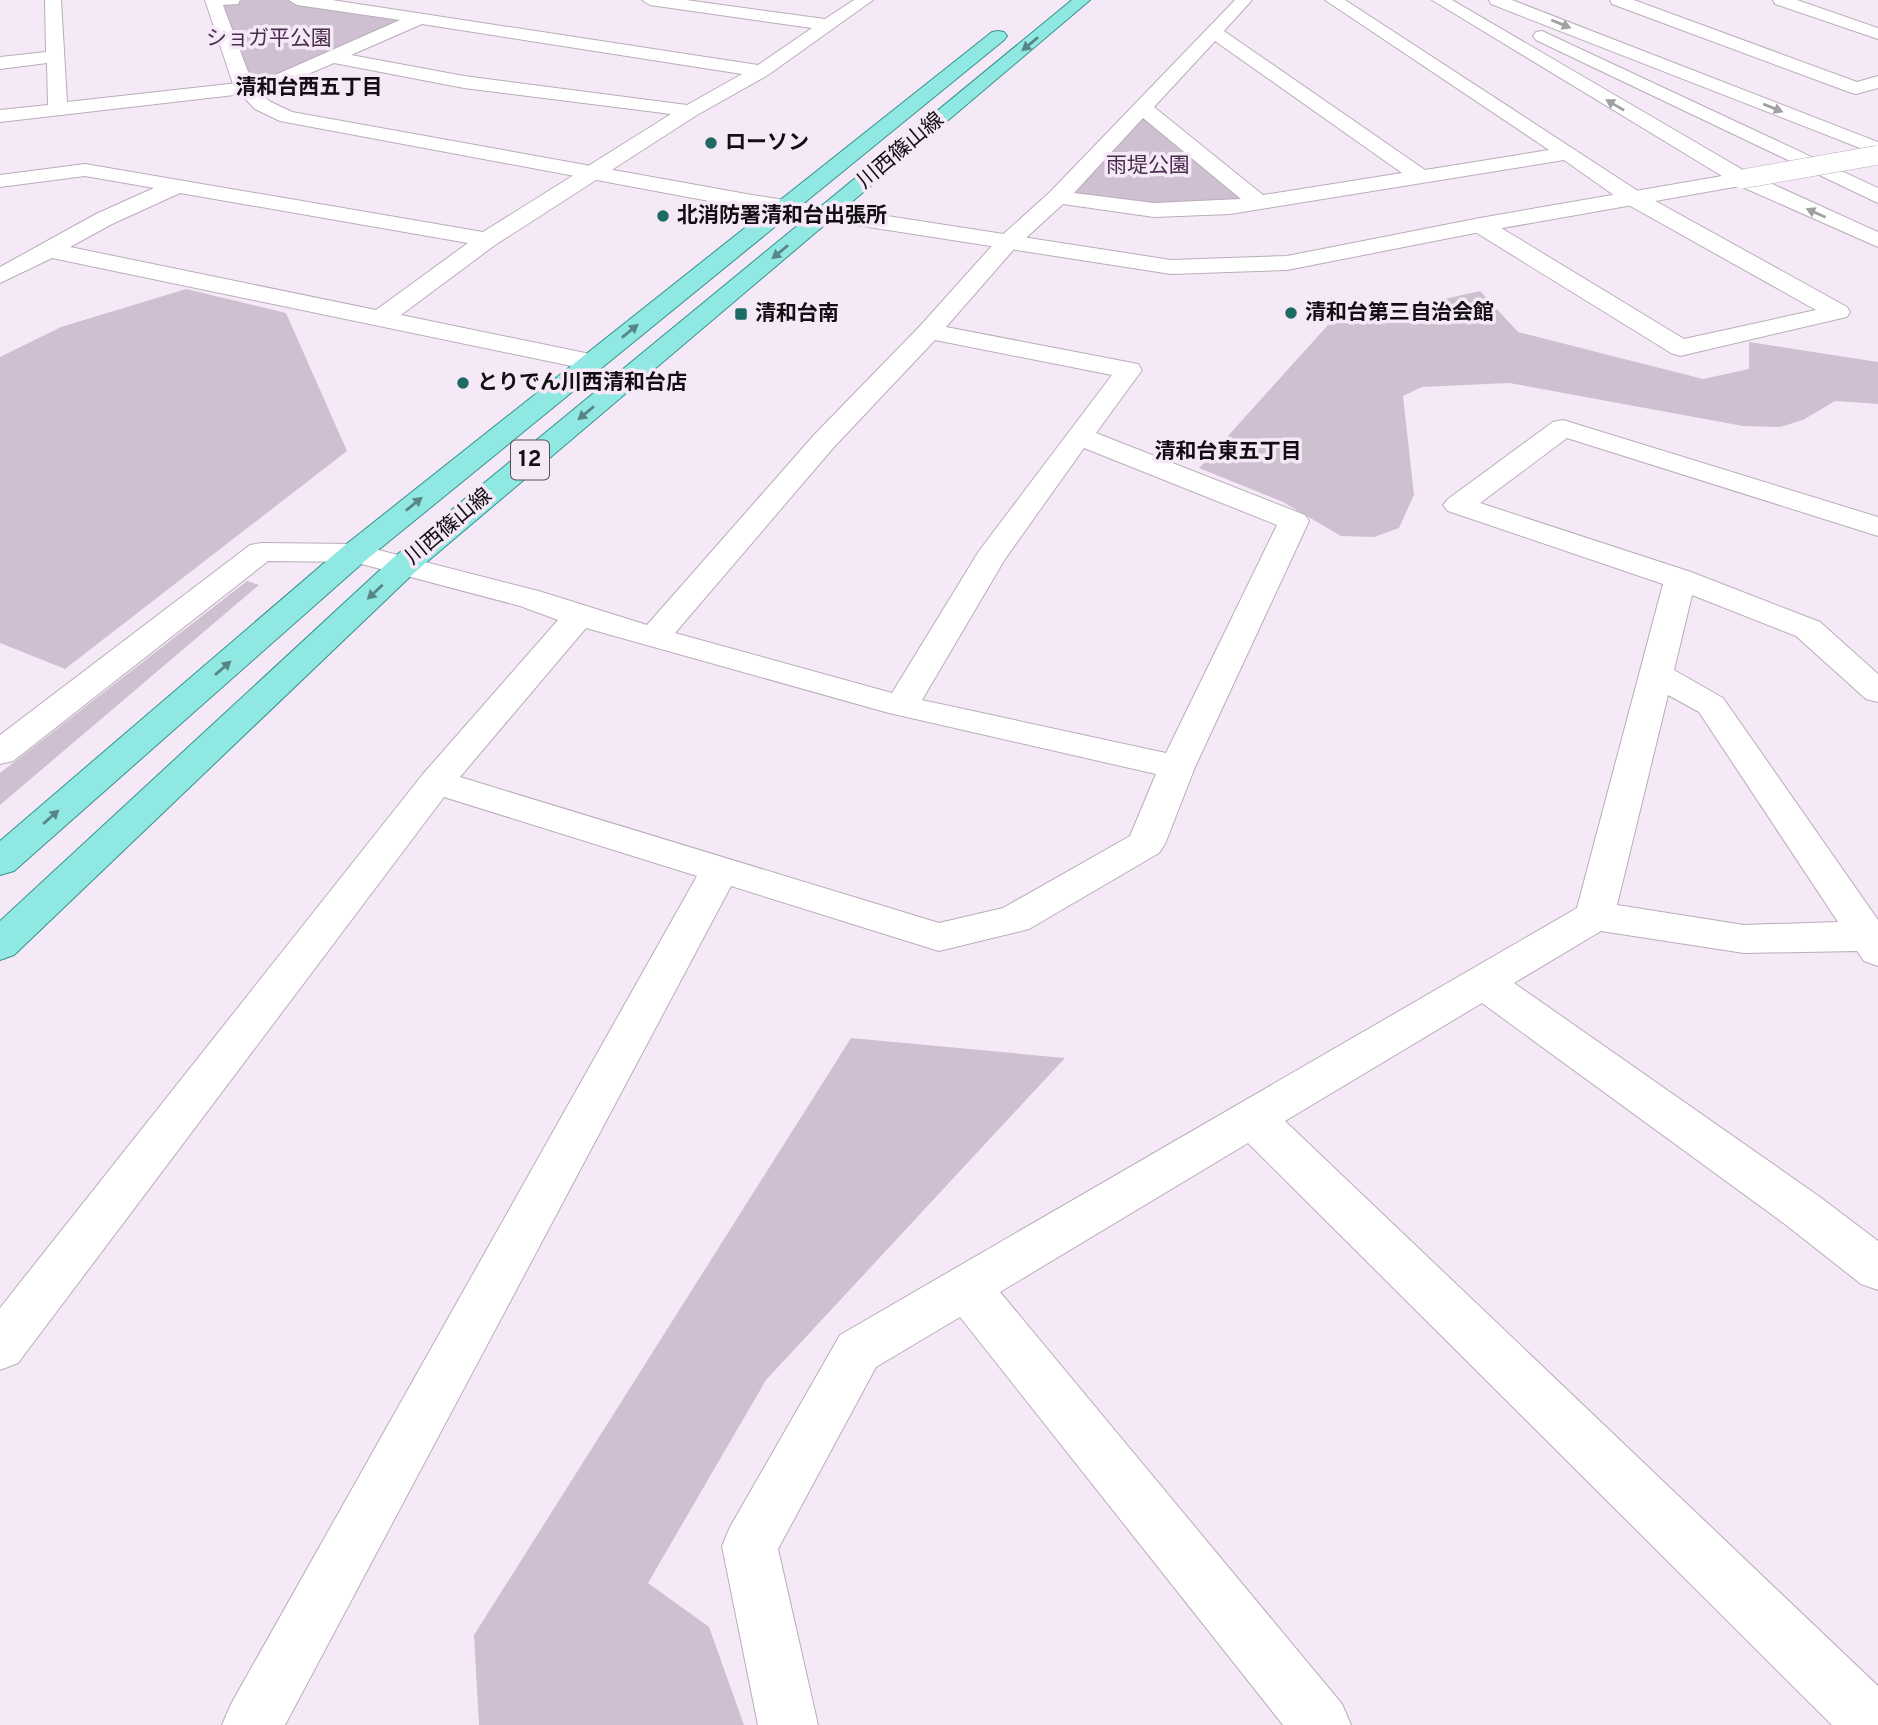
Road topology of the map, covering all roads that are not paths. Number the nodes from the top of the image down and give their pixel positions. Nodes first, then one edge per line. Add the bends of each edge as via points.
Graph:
1 (53, 0) edge
2 (297, 0) edge
3 (650, 0) edge
4 (865, 0) edge
5 (1044, 0) edge
6 (1082, 0) edge
7 (1244, 0) edge
8 (1333, 0) edge
9 (1440, 0) edge
10 (1467, 0) edge
11 (1497, 0) edge
12 (1618, 0) edge
13 (1781, 0) edge
14 (220, 1) edge
15 (420, 18) junction
16 (828, 25) junction
17 (1214, 33) junction
18 (1878, 34) edge
19 (54, 57) junction
20 (332, 57) junction
21 (0, 63) edge
22 (761, 71) junction
23 (1878, 82) edge
24 (244, 87) junction
25 (1143, 108) junction
26 (58, 109) junction
27 (690, 111) junction
28 (0, 116) edge
29 (1878, 149) edge
30 (1568, 153) junction
31 (1878, 155) edge
32 (594, 173) junction
33 (1420, 176) junction
34 (1742, 179) junction
35 (0, 181) edge
36 (174, 187) junction
37 (1878, 196) edge
38 (1058, 197) junction
39 (1633, 198) junction
40 (1258, 202) junction
41 (782, 207) junction
42 (825, 214) junction
43 (1480, 225) junction
44 (487, 240) junction
45 (1878, 240) edge
46 (1007, 243) junction
47 (49, 250) junction
48 (2, 273) edge
49 (380, 318) junction
50 (929, 331) junction
51 (591, 362) junction
52 (1079, 436) junction
53 (1878, 527) edge
54 (355, 553) junction
55 (404, 565) junction
56 (1680, 579) junction
57 (579, 616) junction
58 (654, 637) junction
59 (1656, 674) junction
60 (1878, 692) edge
61 (901, 706) junction
62 (0, 753) edge
63 (1177, 766) junction
64 (436, 782) junction
65 (0, 862) edge
66 (720, 870) junction
67 (1595, 916) junction
68 (1873, 944) edge
69 (0, 945) edge
70 (1483, 982) junction
71 (1253, 1119) junction
72 (1878, 1269) edge
73 (966, 1287) junction
74 (0, 1347) edge
75 (252, 1725) edge
76 (788, 1725) edge
77 (1321, 1725) edge
78 (1875, 1725) edge

1 - 19 street
2 - 15 street
3 - 16 street
4 - 16 street
5 - 41 main road, 川西篠山線 / 12
6 -> 42 main road, 川西篠山線 / 12
7 - 17 street
8 - 30 street
34 -> 9 street
10 - 37 street
11 -> 29 street
12 - 23 street via 1856,88
13 - 18 street
14 - 24 street
15 - 20 street
15 - 22 street
16 - 22 street
17 - 25 street
17 - 33 street
19 - 21 street
19 - 26 street
20 - 24 street via 268,85
20 - 27 street via 464,82
22 - 27 street
24 - 26 street
24 - 32 street via 262,105 287,117
25 - 38 street
25 - 40 street
26 - 28 street
27 - 32 street
30 - 33 street
30 - 39 street
31 - 34 street, bridge
32 - 41 street
32 - 44 street
33 - 40 street
34 - 39 street
45 -> 34 street
35 - 36 street via 85,170
36 - 44 street
36 - 47 street
38 - 40 street via 1154,210
38 - 46 street
39 - 43 street
39 - 43 street via 1838,312 1680,348
41 - 42 street
51 -> 41 main road, 川西篠山線 / 12
42 - 46 street
42 -> 55 main road, 川西篠山線 / 12
43 - 46 street via 1287,263 1171,267
44 - 49 street
46 - 50 street
47 - 48 street
47 - 49 street
49 - 51 street
50 - 52 street via 1129,370
50 - 58 street via 824,441
54 -> 51 main road, 川西篠山線 / 12
52 - 61 street via 990,558
52 - 63 street via 1294,521
53 - 56 street via 1563,428 1458,506
54 - 55 street
54 - 62 street via 261,552
65 -> 54 main road, 川西篠山線 / 12
55 - 57 street
55 -> 69 main road, 川西篠山線 / 12
56 - 59 street
56 - 60 street via 1808,629
57 - 58 street
57 - 64 street
58 - 61 street
59 - 67 street
59 - 68 street via 1711,705
61 - 63 street
63 - 66 street via 1146,844 1015,919 939,937
64 - 66 street
64 - 74 street
66 - 75 street
67 - 68 street via 1744,939
67 - 70 street
70 - 71 street
70 - 72 street
71 - 73 street
71 - 78 street
73 - 76 street via 858,1351 750,1546
73 - 77 street

